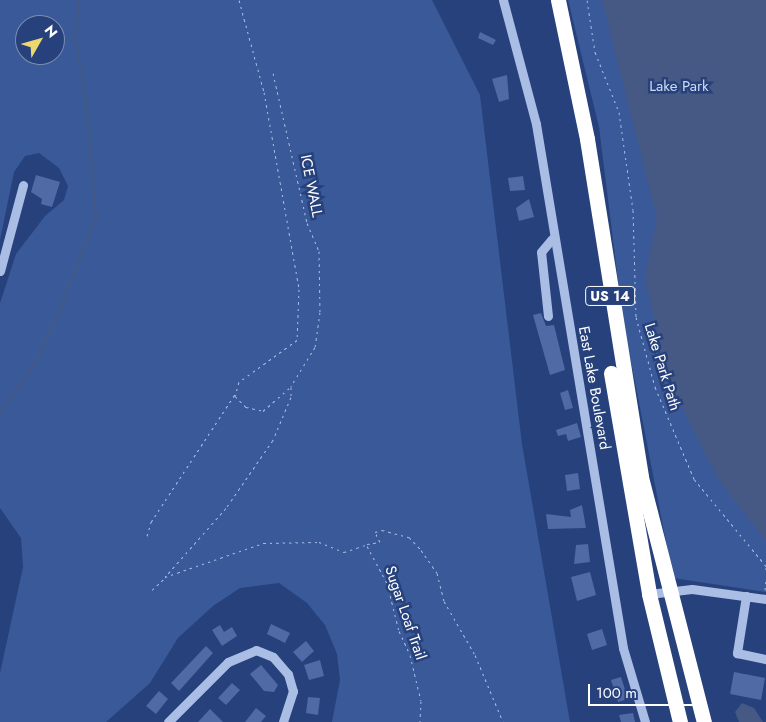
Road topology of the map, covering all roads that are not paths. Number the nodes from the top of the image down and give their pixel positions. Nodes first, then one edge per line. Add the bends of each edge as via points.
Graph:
1 (503, 0) edge
2 (547, 0) edge
3 (558, 0) edge
4 (23, 185) dead end
5 (552, 238) junction
6 (0, 271) edge
7 (548, 316) dead end
8 (667, 591) junction
9 (649, 594) junction
10 (746, 596) junction
11 (765, 599) edge
12 (766, 659) edge
13 (168, 722) edge
14 (283, 722) edge
15 (645, 722) edge
16 (680, 722) edge
17 (704, 722) edge

1 - 5 street, East Lake Boulevard via 536,124
2 - 9 highway, US 14 via 578,141 623,451
3 - 8 highway, US 14 via 586,130 629,417
4 - 6 street
5 - 7 street via 541,252
5 - 15 street, East Lake Boulevard via 585,405 623,648
8 - 9 street
8 - 10 street via 692,589
8 - 17 highway, US 14
9 - 16 highway, US 14
10 - 11 street
10 - 12 street via 737,653
13 - 14 street via 242,652 264,652 288,674 293,691

